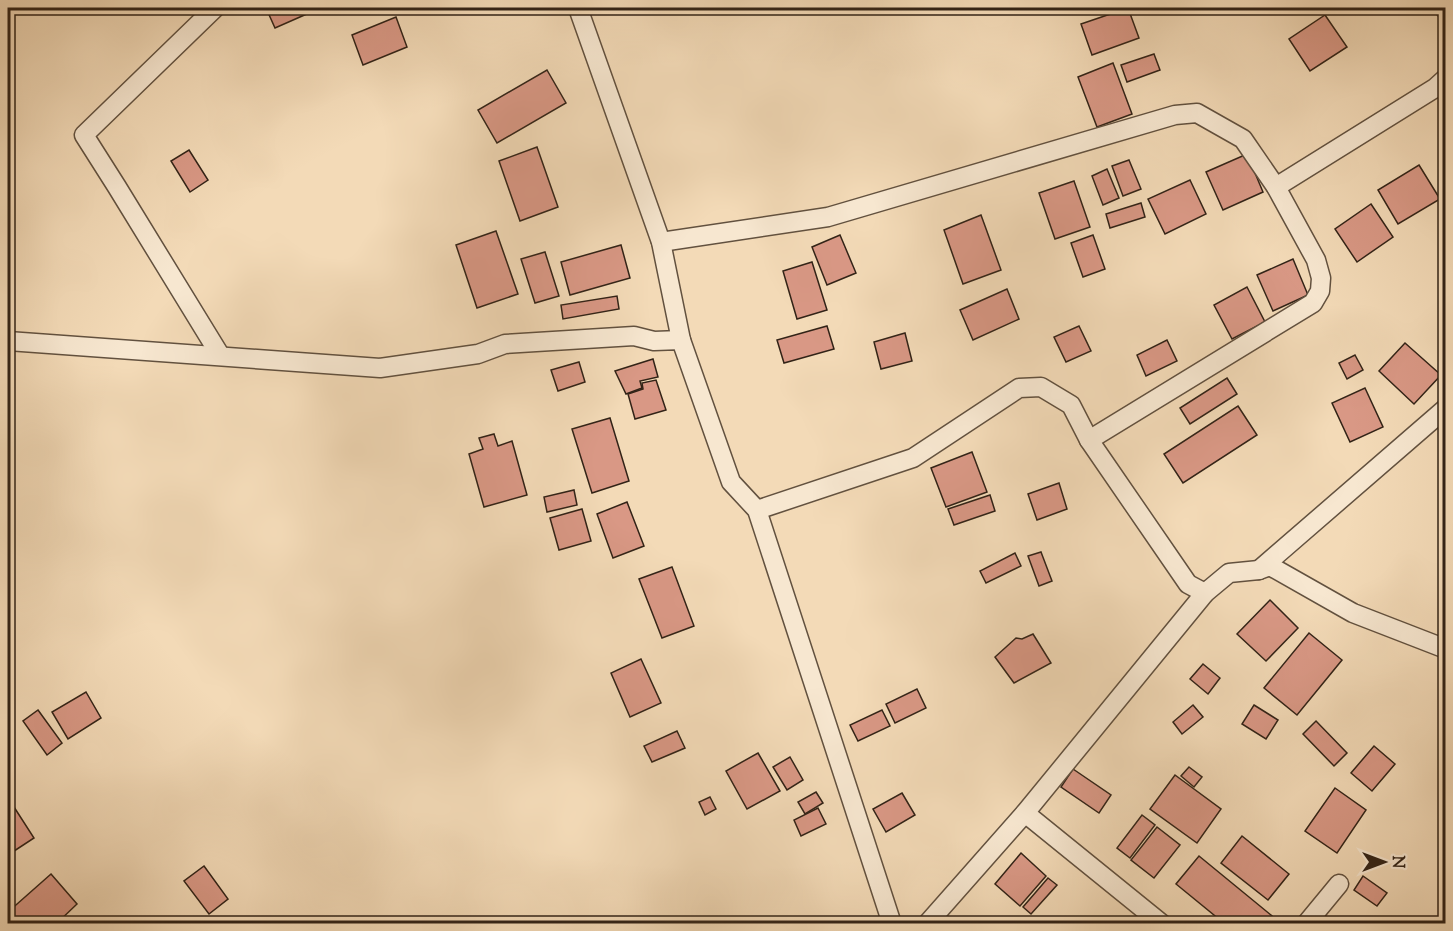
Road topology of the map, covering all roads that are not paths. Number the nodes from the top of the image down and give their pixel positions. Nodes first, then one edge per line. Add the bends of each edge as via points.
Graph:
1 (215, 8) edge
2 (578, 8) edge
3 (1446, 78) edge
4 (1276, 187) junction
5 (661, 242) junction
6 (681, 340) junction
7 (8, 341) edge
8 (219, 355) junction
9 (1446, 408) edge
10 (1089, 440) junction
11 (757, 510) junction
12 (1259, 570) junction
13 (1205, 593) junction
14 (1446, 649) edge
15 (1025, 813) junction
16 (1339, 884) dead end
17 (892, 924) edge
18 (927, 924) edge
19 (1162, 924) edge
20 (1306, 924) edge

1 - 8 street via 84,135
2 - 5 street
3 - 4 street
4 - 5 street via 1244,139 1197,113 1174,115 828,217
4 - 10 street via 1316,260 1321,285 1313,303
5 - 6 street
6 - 8 street via 654,341 633,336 505,344 478,354 380,368
6 - 11 street via 731,482
7 - 8 street
9 - 12 street
10 - 11 street via 1071,405 1041,387 1019,388 913,458
10 - 13 street via 1188,584
11 - 17 street
12 - 13 street via 1229,573
12 - 14 street via 1270,566 1353,613
13 - 15 street
15 - 18 street
15 - 19 street
16 - 20 street

